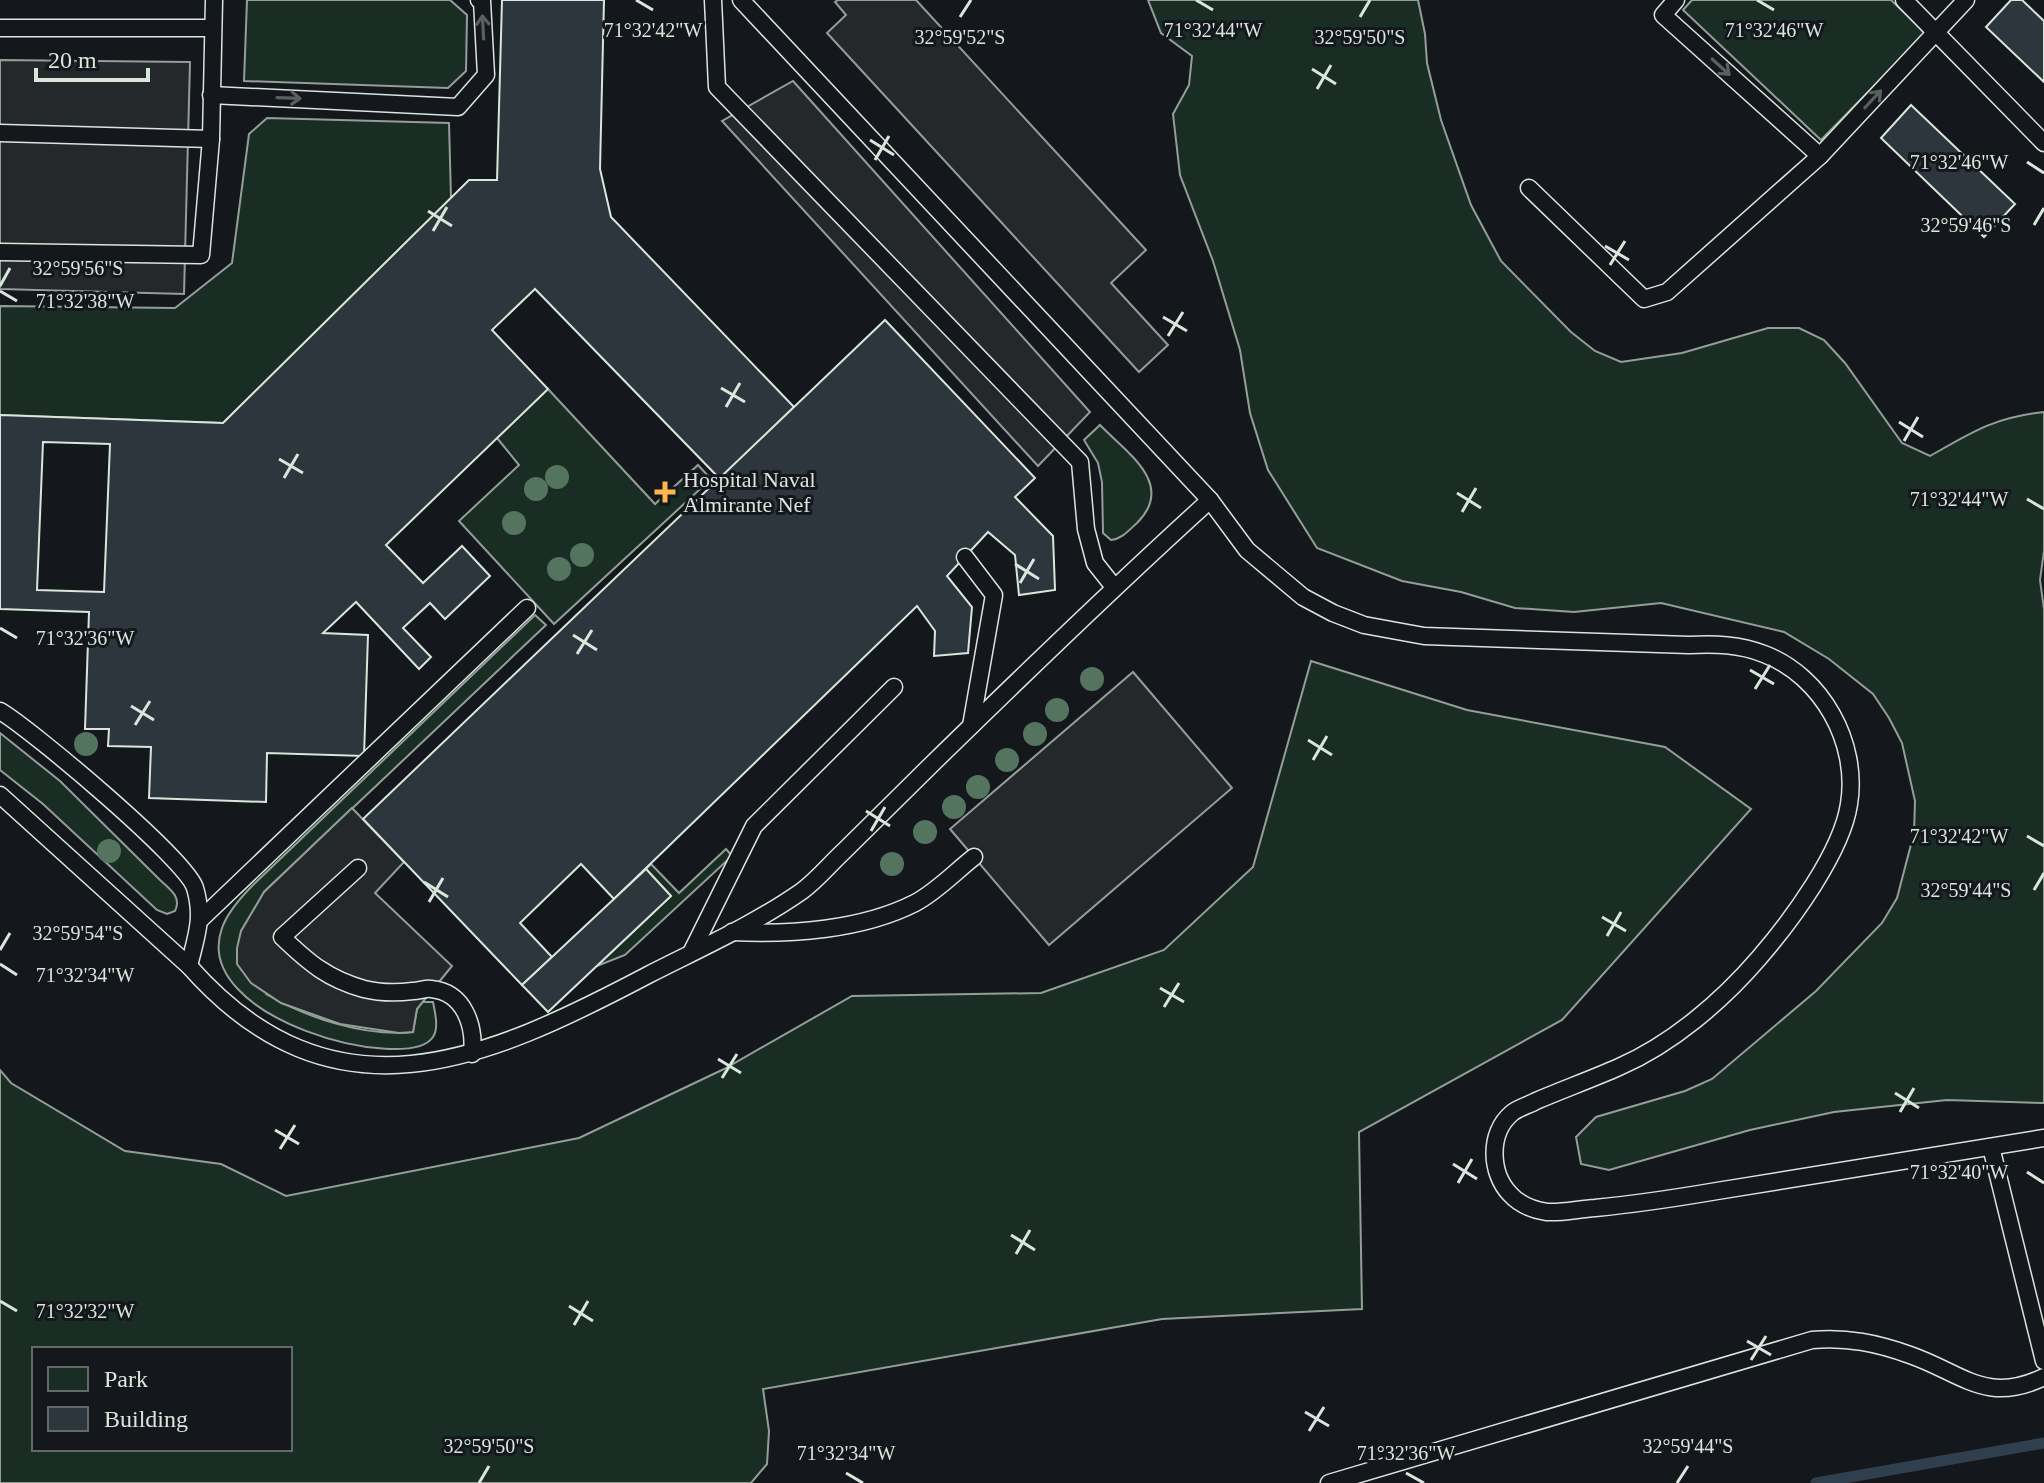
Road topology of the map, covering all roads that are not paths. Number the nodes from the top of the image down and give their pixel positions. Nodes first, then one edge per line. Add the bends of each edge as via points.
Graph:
1 (214, 0) edge
2 (479, 0) edge
3 (713, 0) edge
4 (741, 0) edge
5 (1676, 0) edge
6 (1904, 0) edge
7 (1966, 0) edge
8 (0, 28) edge
9 (211, 28) junction
10 (1936, 31) junction
11 (211, 95) junction
12 (0, 133) edge
13 (211, 139) junction
14 (2044, 143) edge
15 (1820, 156) junction
16 (1529, 188) dead end
17 (0, 252) edge
18 (1210, 500) junction
19 (965, 557) dead end
20 (1114, 587) junction
21 (527, 608) dead end
22 (894, 687) dead end
23 (0, 711) edge
24 (971, 726) junction
25 (0, 795) edge
26 (974, 857) dead end
27 (358, 868) dead end
28 (201, 919) junction
29 (729, 932) junction
30 (691, 953) junction
31 (189, 966) junction
32 (472, 1054) junction
33 (2044, 1138) edge
34 (1991, 1147) junction
35 (2044, 1361) edge
36 (2044, 1377) edge
37 (1329, 1483) edge

1 - 9 lane
11 -> 2 lane via 458,107 486,75
3 - 20 lane via 717,87 1080,462 1095,563
4 - 18 lane
5 -> 15 lane via 1663,15
6 - 10 lane
7 - 10 lane
8 - 9 lane
9 - 11 lane
10 - 14 lane
15 -> 10 lane
11 - 13 lane
12 - 13 lane
13 - 17 lane via 201,255
15 - 16 lane via 1667,292 1644,299
18 - 20 lane
18 - 34 lane via 1247,550 1303,597 1364,625 1424,636 1741,647 1766,654 1799,675 1838,727 1847,751 1849,804 1842,830 1809,892 1759,958 1696,1021 1623,1066 1512,1112 1494,1153 1501,1182 1510,1194 1549,1212 1649,1202
19 - 24 lane via 994,595
20 - 24 lane
21 - 28 lane
22 - 30 lane via 754,826
23 - 28 lane via 174,858 194,885
24 - 29 lane via 804,890
25 - 31 lane
26 - 29 lane via 917,902 881,918 832,929
27 - 32 lane via 282,937 313,967 339,981 388,992 431,989 455,1000 471,1023
28 - 31 lane
29 - 30 lane
30 - 32 lane via 563,1018
31 - 32 lane via 234,1012 282,1040 324,1056 391,1066
33 - 34 lane
34 - 35 lane
36 - 37 lane via 2027,1385 1982,1388 1878,1345 1812,1340

